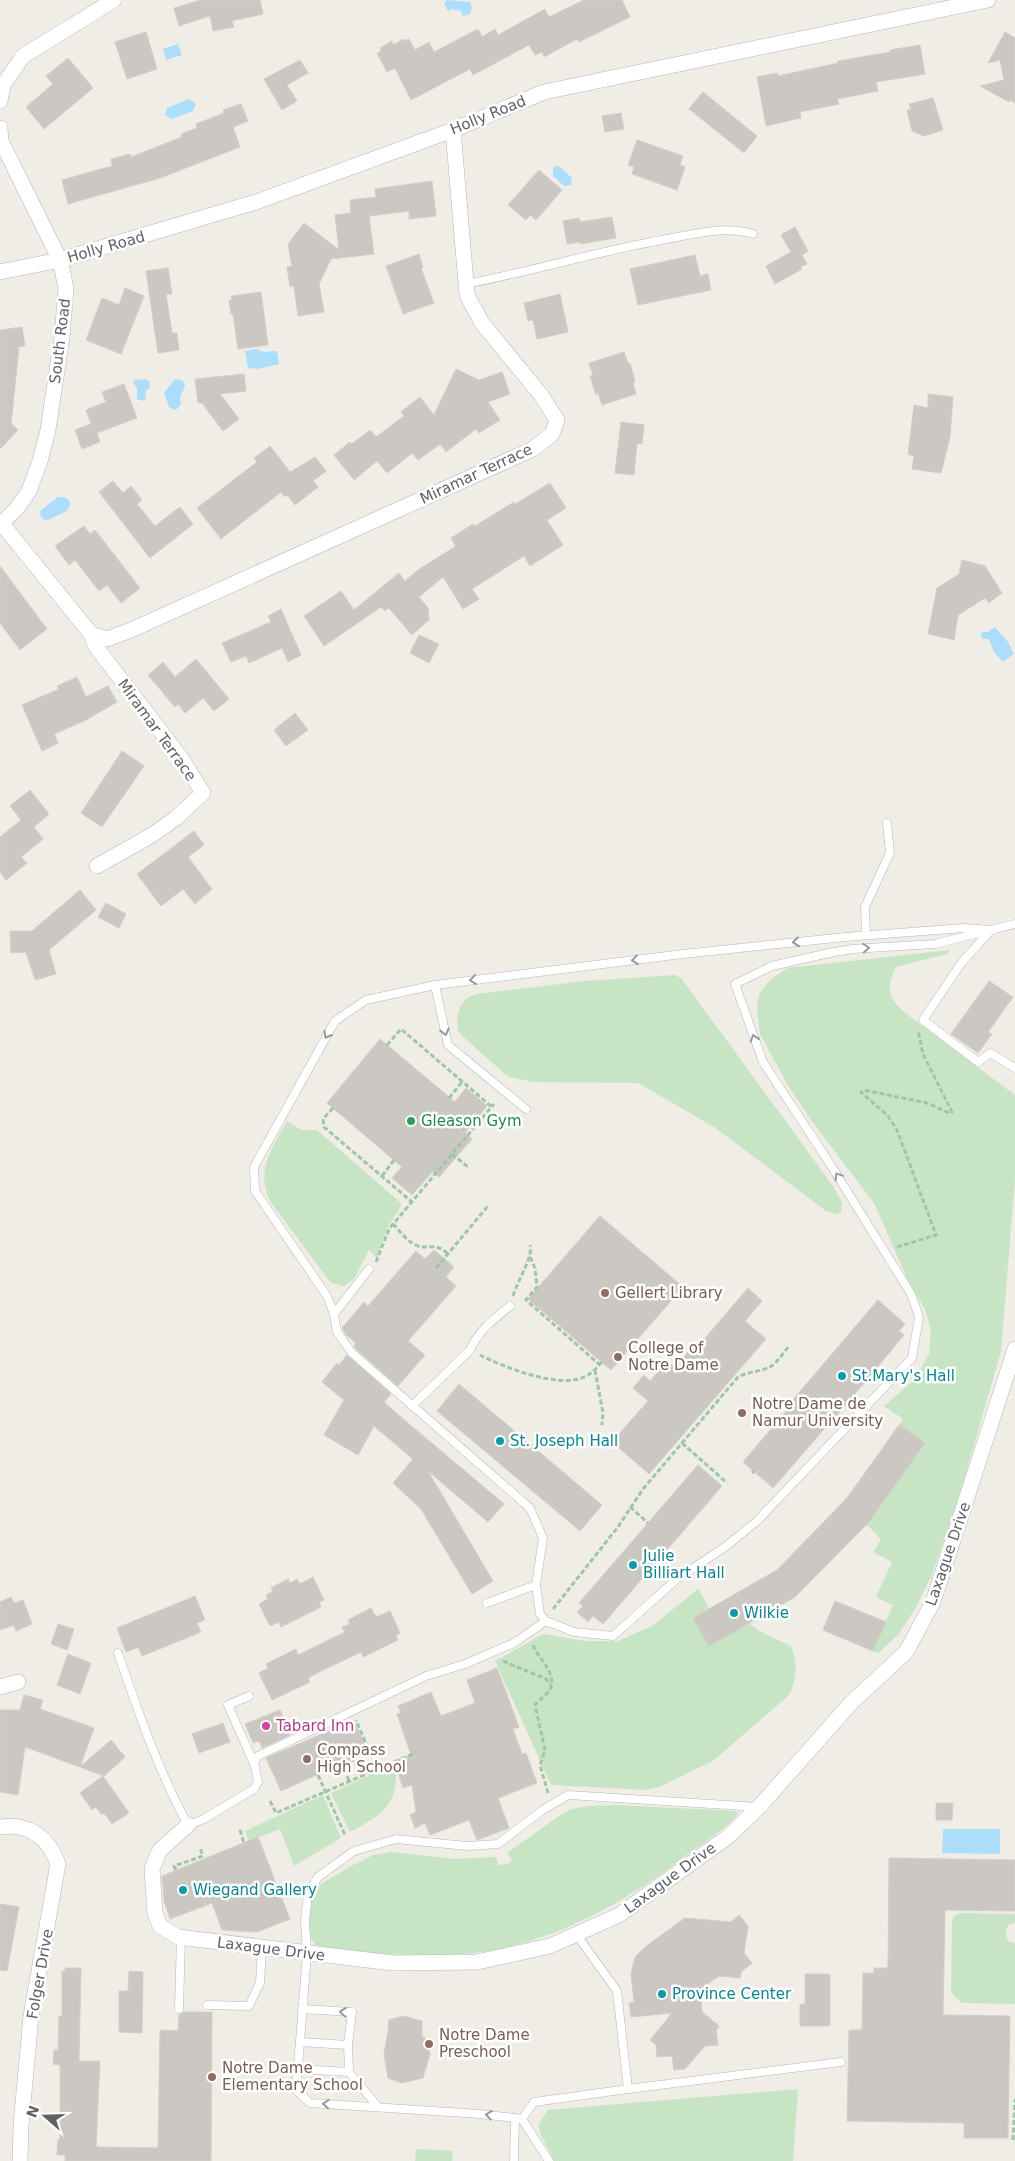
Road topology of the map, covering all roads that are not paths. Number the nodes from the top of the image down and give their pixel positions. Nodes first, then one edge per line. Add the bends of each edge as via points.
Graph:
1 (114, 0) edge
2 (988, 0) edge
3 (0, 102) edge
4 (0, 128) edge
5 (453, 130) junction
6 (753, 234) dead end
7 (60, 260) junction
8 (0, 272) edge
9 (466, 284) junction
10 (1, 524) edge
11 (91, 634) junction
12 (888, 823) dead end
13 (97, 866) dead end
14 (1015, 924) edge
15 (990, 930) junction
16 (866, 935) junction
17 (435, 985) junction
18 (1015, 1068) edge
19 (526, 1109) dead end
20 (369, 1269) road end
21 (510, 1306) road end
22 (334, 1314) junction
23 (1015, 1349) edge
24 (412, 1406) junction
25 (536, 1585) junction
26 (487, 1603) dead end
27 (546, 1621) junction
28 (118, 1652) dead end
29 (18, 1682) dead end
30 (0, 1687) edge
31 (249, 1696) dead end
32 (254, 1764) junction
33 (759, 1807) junction
34 (188, 1825) junction
35 (0, 1827) edge
36 (576, 1934) junction
37 (181, 1937) junction
38 (262, 1948) junction
39 (307, 1954) junction
40 (207, 2005) dead end
41 (179, 2009) dead end
42 (302, 2009) junction
43 (300, 2042) junction
44 (348, 2045) junction
45 (841, 2062) dead end
46 (298, 2069) junction
47 (349, 2072) junction
48 (628, 2089) junction
49 (378, 2107) junction
50 (519, 2118) junction
51 (20, 2161) edge
52 (514, 2161) edge
53 (549, 2161) edge

1 - 3 street via 23,56 3,85
2 - 5 street, Holly Road via 544,92
4 - 7 street, South Road via 2,141
5 - 7 street, Holly Road via 256,202
5 - 9 street, Miramar Terrace
6 - 9 lane via 741,230 712,230
7 - 8 street, Holly Road
7 - 10 street, South Road via 66,288 48,430 29,491
9 - 11 street, Miramar Terrace via 467,295 482,323 541,395 557,420 552,434 533,449 181,608 107,639
10 - 11 street, Miramar Terrace
11 - 13 street, Miramar Terrace via 96,647 179,755 203,793 152,835
12 - 16 lane via 890,852 865,907
14 - 15 lane
15 - 16 lane via 964,928
15 - 18 lane via 962,962 923,1020 978,1062 990,1053
27 -> 15 lane via 574,1632 613,1636 678,1578 756,1522 912,1358 919,1318 911,1294 763,1062 735,984 772,966 833,952 935,944
16 -> 17 lane
17 -> 19 lane via 448,1045
17 -> 22 lane via 366,1000 335,1022 254,1167 255,1191 327,1296
20 - 22 lane
21 - 24 lane via 483,1329 470,1350
22 - 24 lane via 337,1332 352,1353
23 - 33 street, Laxague Drive via 933,1602 906,1652 851,1703
24 - 25 lane via 530,1508 543,1538
25 - 26 lane
25 - 27 lane via 540,1614
27 - 32 lane via 514,1643 426,1676 263,1753 256,1757
28 - 34 lane via 145,1732
29 - 30 street
31 - 32 lane via 228,1705
32 - 34 lane via 258,1782 254,1789
33 - 36 street, Laxague Drive via 729,1836 619,1915
33 - 39 lane via 568,1795 498,1844 468,1846 396,1839 354,1851 318,1877 308,1894 304,1921
34 - 37 street, Laxague Drive via 160,1850 152,1870 155,1913 160,1926
35 - 51 street, Folger Drive via 33,1831 52,1847 58,1864 31,2016
36 - 39 street, Laxague Drive via 550,1946 478,1962 393,1964
36 - 48 lane via 617,1991
37 - 38 street, Laxague Drive
37 - 41 lane
38 - 39 street, Laxague Drive
38 - 40 lane via 260,1983 249,2006
39 - 42 lane
42 - 43 lane
44 -> 42 lane via 352,2012
43 - 44 lane
43 - 46 lane
44 - 47 lane
45 - 48 lane
46 - 47 lane
49 -> 46 lane via 310,2103 296,2090
47 - 49 lane
48 - 50 lane via 534,2102
50 -> 49 lane
50 - 52 lane
50 - 53 lane

